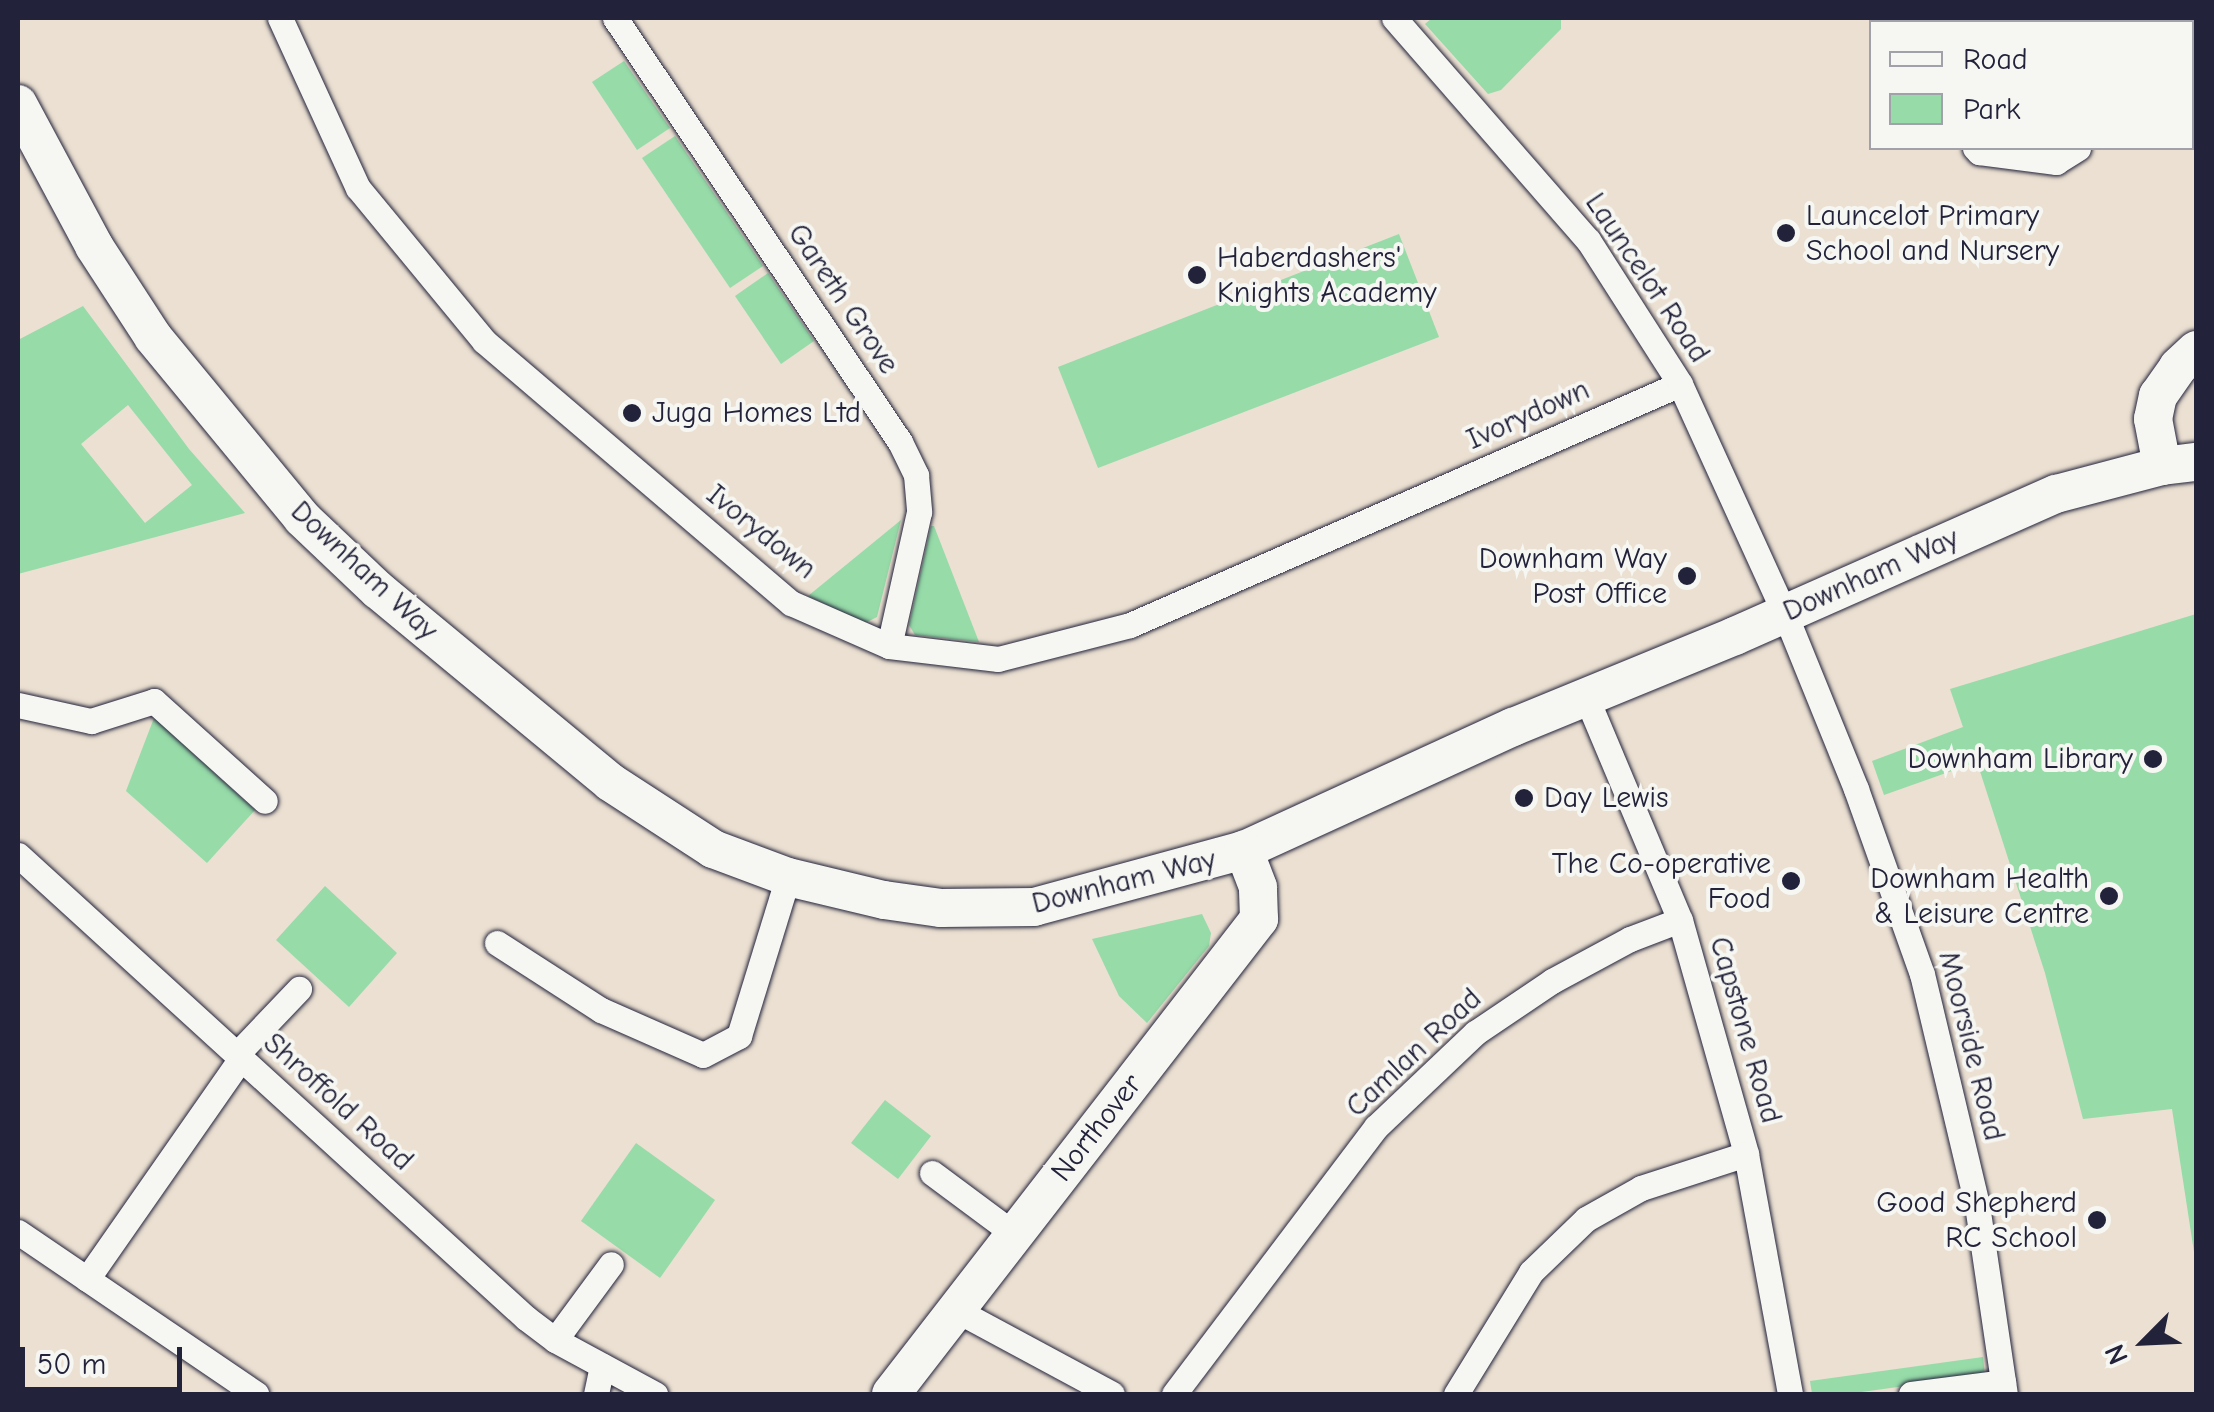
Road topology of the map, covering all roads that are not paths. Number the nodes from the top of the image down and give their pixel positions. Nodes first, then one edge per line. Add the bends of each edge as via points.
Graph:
1 (281, 18) edge
2 (615, 18) edge
3 (1394, 18) edge
4 (18, 104) edge
5 (1978, 150) edge
6 (2075, 150) edge
7 (2196, 350) edge
8 (1680, 384) junction
9 (2179, 464) edge
10 (1785, 614) junction
11 (889, 646) junction
12 (1586, 699) junction
13 (18, 704) edge
14 (265, 801) dead end
15 (1244, 850) junction
16 (18, 855) edge
17 (788, 877) junction
18 (1680, 920) junction
19 (497, 943) dead end
20 (298, 989) dead end
21 (239, 1056) junction
22 (1746, 1154) junction
23 (932, 1173) dead end
24 (18, 1232) edge
25 (1014, 1234) junction
26 (612, 1264) dead end
27 (87, 1279) junction
28 (956, 1310) junction
29 (555, 1340) junction
30 (602, 1366) junction
31 (2004, 1388) edge
32 (256, 1394) edge
33 (596, 1394) edge
34 (655, 1394) edge
35 (892, 1394) edge
36 (1112, 1394) edge
37 (1174, 1394) edge
38 (1456, 1394) edge
39 (1790, 1394) edge
40 (1911, 1394) edge

1 - 11 street, Ivorydown via 358,188 484,341 792,603
2 - 11 street, Gareth Grove via 916,475 919,512
3 - 8 street, Launcelot Road via 1588,240
4 - 17 street, Downham Way via 152,337 302,518 378,590 610,782 713,849
5 - 6 street via 2056,162
7 - 9 street via 2158,396 2153,419
8 - 10 street, Launcelot Road
8 - 11 street, Ivorydown via 1130,625 998,660
9 - 10 street, Downham Way via 2056,494
10 - 12 street, Downham Way
10 - 31 street, Moorside Road via 1922,974 1977,1205
12 - 15 street, Downham Way
12 - 18 street, Capstone Road
13 - 14 street via 91,721 154,702
15 - 17 street, Downham Way via 1076,900 987,910 884,900
15 - 25 street, Northover via 1258,888 1259,920
16 - 21 street, Shroffold Road
17 - 19 street via 739,1036 703,1055 601,1010
18 - 22 street, Capstone Road
18 - 37 street, Camlan Road via 1552,980 1475,1033 1376,1128
20 - 21 street
21 - 27 street
21 - 29 street, Shroffold Road
22 - 38 street via 1641,1188 1586,1220 1530,1272
22 - 39 street, Capstone Road
23 - 25 street
24 - 27 street
25 - 28 street, Northover
26 - 29 street
27 - 32 street
28 - 35 street, Northover
28 - 36 street
29 - 30 street, Shroffold Road
30 - 33 street
30 - 34 street, Shroffold Road
31 - 40 street

